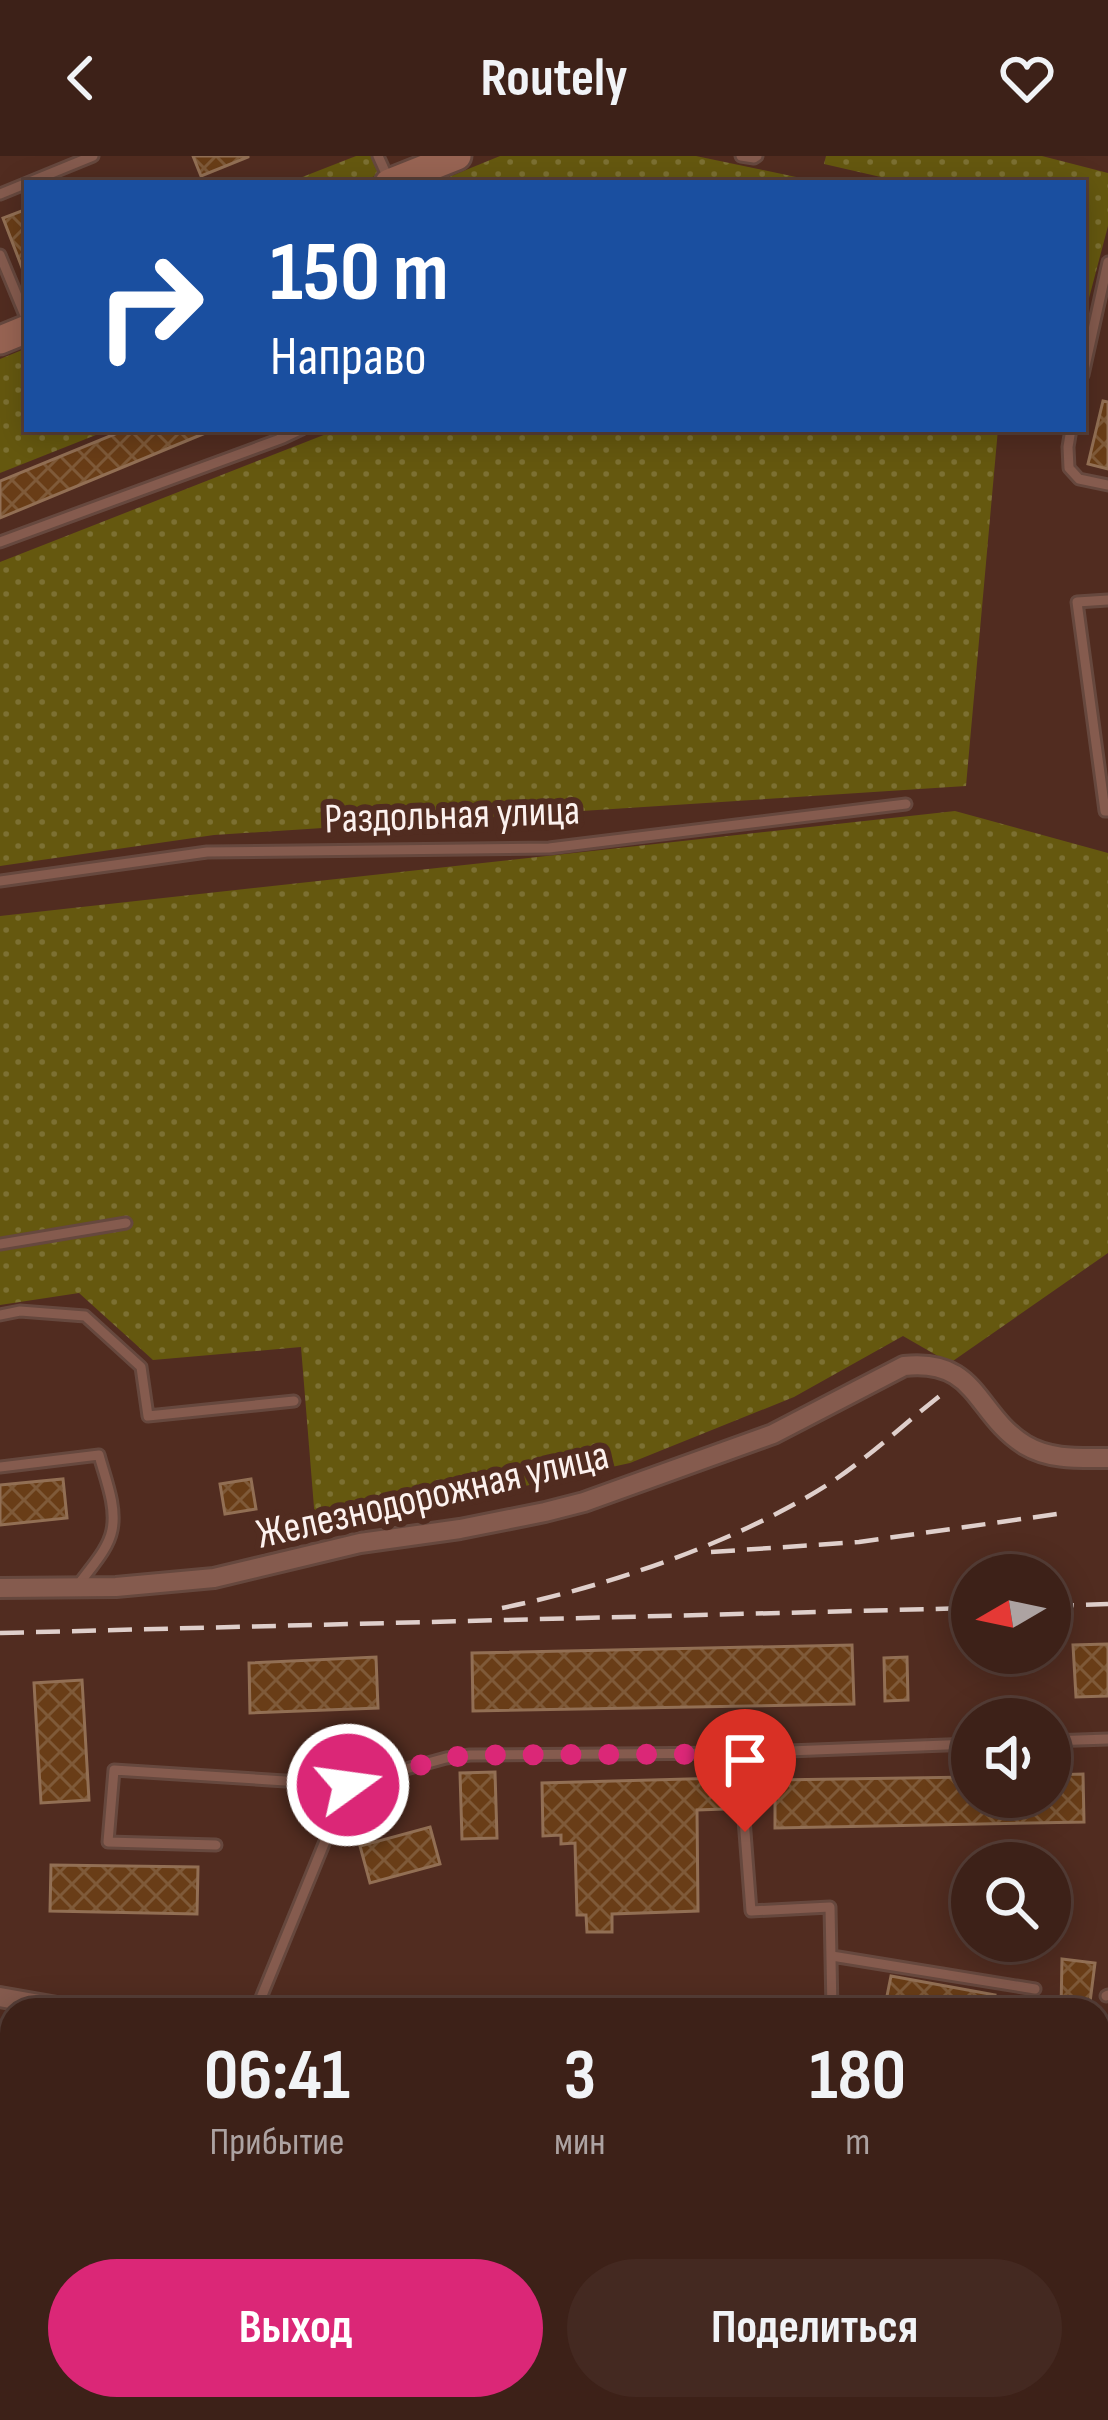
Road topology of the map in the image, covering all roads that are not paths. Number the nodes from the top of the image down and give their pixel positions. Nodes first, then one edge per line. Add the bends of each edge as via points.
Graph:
1 (93, 156) edge
2 (457, 156) edge
3 (741, 156) edge
4 (757, 156) edge
5 (34, 180) edge
6 (397, 180) edge
7 (0, 255) edge
8 (1108, 262) edge
9 (24, 313) edge
10 (1086, 361) edge
11 (1071, 432) edge
12 (281, 433) edge
13 (1108, 485) edge
14 (0, 542) edge
15 (1108, 600) edge
16 (906, 804) dead end
17 (1108, 811) edge
18 (0, 880) edge
19 (126, 1223) dead end
20 (0, 1244) edge
21 (0, 1315) edge
22 (294, 1400) dead end
23 (1108, 1458) edge
24 (0, 1467) edge
25 (76, 1587) junction
26 (0, 1588) edge
27 (1108, 1738) edge
28 (1071, 1740) edge
29 (951, 1745) edge
30 (739, 1754) junction
31 (348, 1785) junction
32 (216, 1845) dead end
33 (832, 1956) junction
34 (1035, 1989) dead end
35 (261, 1998) edge
36 (832, 1998) edge

1 - 5 lane
2 - 6 street
3 - 4 lane
7 - 9 lane
8 - 10 lane
11 - 13 lane via 1069,468 1079,479
12 - 14 lane
15 - 17 lane via 1077,602
16 - 18 lane, Раздольная улица via 549,848 207,852
19 - 20 lane
21 - 22 lane via 85,1316 141,1367 148,1416
23 - 25 street, Железнодорожная улица via 1046,1455 1012,1435 962,1378 945,1368 904,1366 773,1434 584,1502 214,1578
24 - 25 lane via 99,1455 113,1528
25 - 26 street, Железнодорожная улица
27 - 28 lane
29 - 30 lane
30 - 31 lane via 470,1755
30 - 33 lane via 751,1911 830,1907
31 - 32 lane via 115,1770 109,1842
31 - 35 lane
33 - 34 lane
33 - 36 lane

